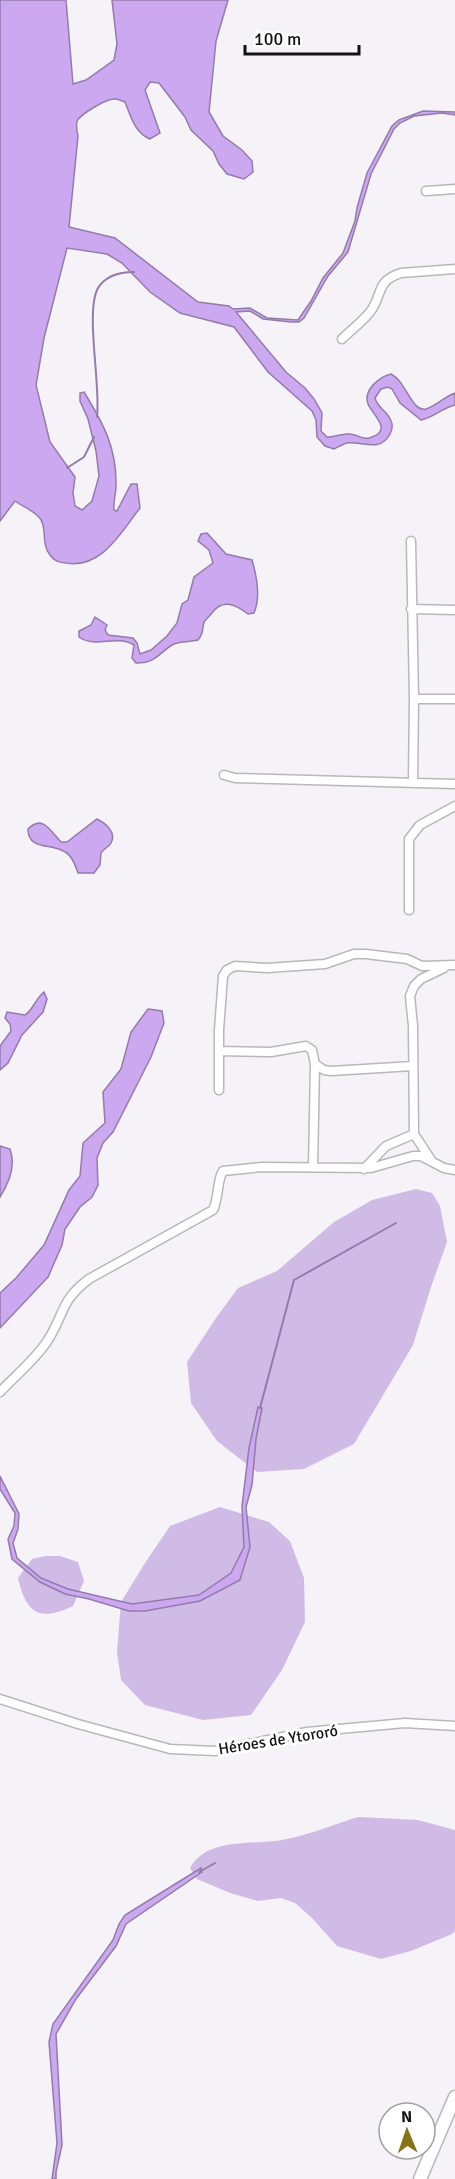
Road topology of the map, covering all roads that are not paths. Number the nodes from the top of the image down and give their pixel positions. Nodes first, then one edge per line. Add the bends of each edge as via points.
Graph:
1 (455, 189) edge
2 (426, 191) dead end
3 (455, 269) edge
4 (342, 339) dead end
5 (411, 541) dead end
6 (411, 609) junction
7 (455, 610) edge
8 (414, 699) junction
9 (455, 699) edge
10 (224, 775) dead end
11 (413, 783) junction
12 (455, 784) edge
13 (455, 806) edge
14 (409, 910) dead end
15 (454, 965) edge
16 (219, 1051) junction
17 (315, 1064) junction
18 (413, 1066) junction
19 (219, 1090) dead end
20 (414, 1134) junction
21 (433, 1162) junction
22 (313, 1167) junction
23 (364, 1169) junction
24 (455, 1170) edge
25 (0, 1392) edge
26 (0, 1699) edge
27 (455, 1726) edge
28 (455, 2097) edge
29 (420, 2179) edge

1 - 2 street
3 - 4 street via 393,275 380,289 370,312
5 - 6 street
6 - 7 street
6 - 8 street
8 - 9 street
8 - 11 street
10 - 11 street
11 - 12 street
13 - 14 street via 420,825 410,839
15 - 16 street via 422,966 407,960 354,954 325,963 267,968 235,966 223,976
15 - 18 street via 428,974 414,986 410,996
16 - 17 street via 271,1052 306,1046 312,1050
16 - 19 street
17 - 18 street via 331,1071
17 - 22 street
18 - 20 street
20 - 21 street
20 - 23 street via 379,1151
21 - 23 street via 413,1156
21 - 24 street
22 - 23 street
22 - 25 street via 223,1171 213,1210 89,1279 73,1292 48,1341
26 - 27 street, Héroes de Ytororó via 170,1749 215,1751 307,1732 405,1723
28 - 29 main road

